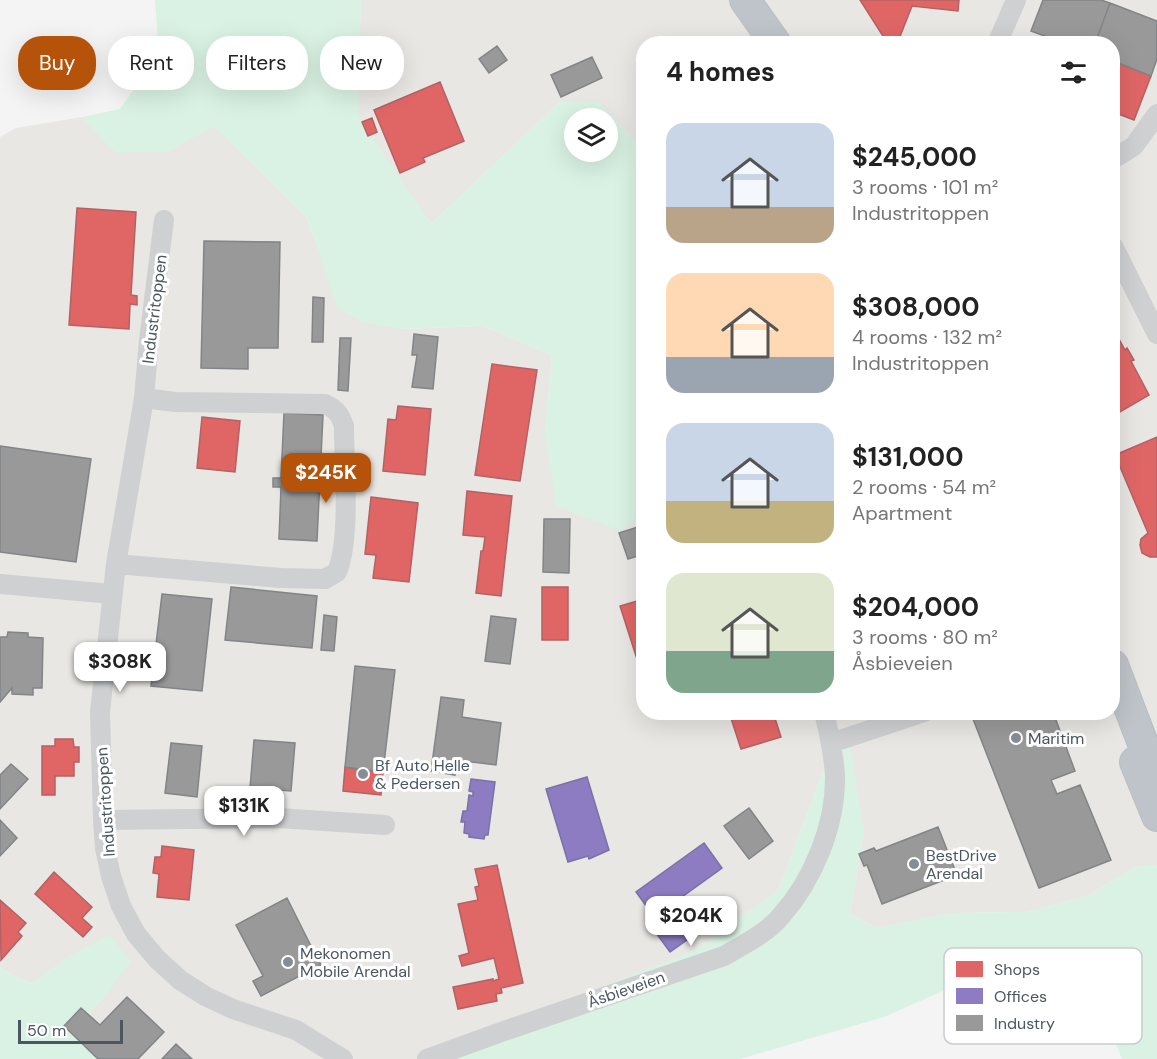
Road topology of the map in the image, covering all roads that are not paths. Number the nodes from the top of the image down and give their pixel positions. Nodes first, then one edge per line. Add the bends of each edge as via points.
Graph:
1 (745, 0) edge
2 (762, 0) edge
3 (1006, 0) edge
4 (1016, 0) edge
5 (770, 36) edge
6 (787, 36) edge
7 (1000, 36) edge
8 (1000, 36) edge
9 (1157, 114) edge
10 (1120, 155) edge
11 (164, 220) dead end
12 (1120, 260) edge
13 (1157, 334) edge
14 (144, 398) junction
15 (116, 564) junction
16 (0, 584) edge
17 (112, 594) junction
18 (1120, 683) edge
19 (826, 720) edge
20 (900, 720) edge
21 (1119, 720) edge
22 (831, 743) junction
23 (1157, 780) edge
24 (1157, 816) edge
25 (103, 820) junction
26 (385, 825) dead end
27 (343, 1059) edge
28 (427, 1059) edge

1 - 5 highway
2 - 6 highway
3 - 7 street
4 - 8 street
9 - 10 street via 1134,146
11 - 14 street, Industritoppen
12 - 13 street
14 - 15 street, Industritoppen
14 - 15 street via 325,404 334,409 344,426 342,553 337,572 325,579
15 - 17 street, Industritoppen
16 - 17 street
17 - 25 street, Industritoppen via 100,712
18 - 23 highway
19 - 22 street, Åsbieveien
20 - 22 street
21 - 24 highway
22 - 28 street, Åsbieveien via 835,777 831,810 814,865 781,917 756,938 724,956
25 - 26 street via 278,818
25 - 27 street, Industritoppen via 105,848 121,906 136,934 157,959 205,996 296,1030

